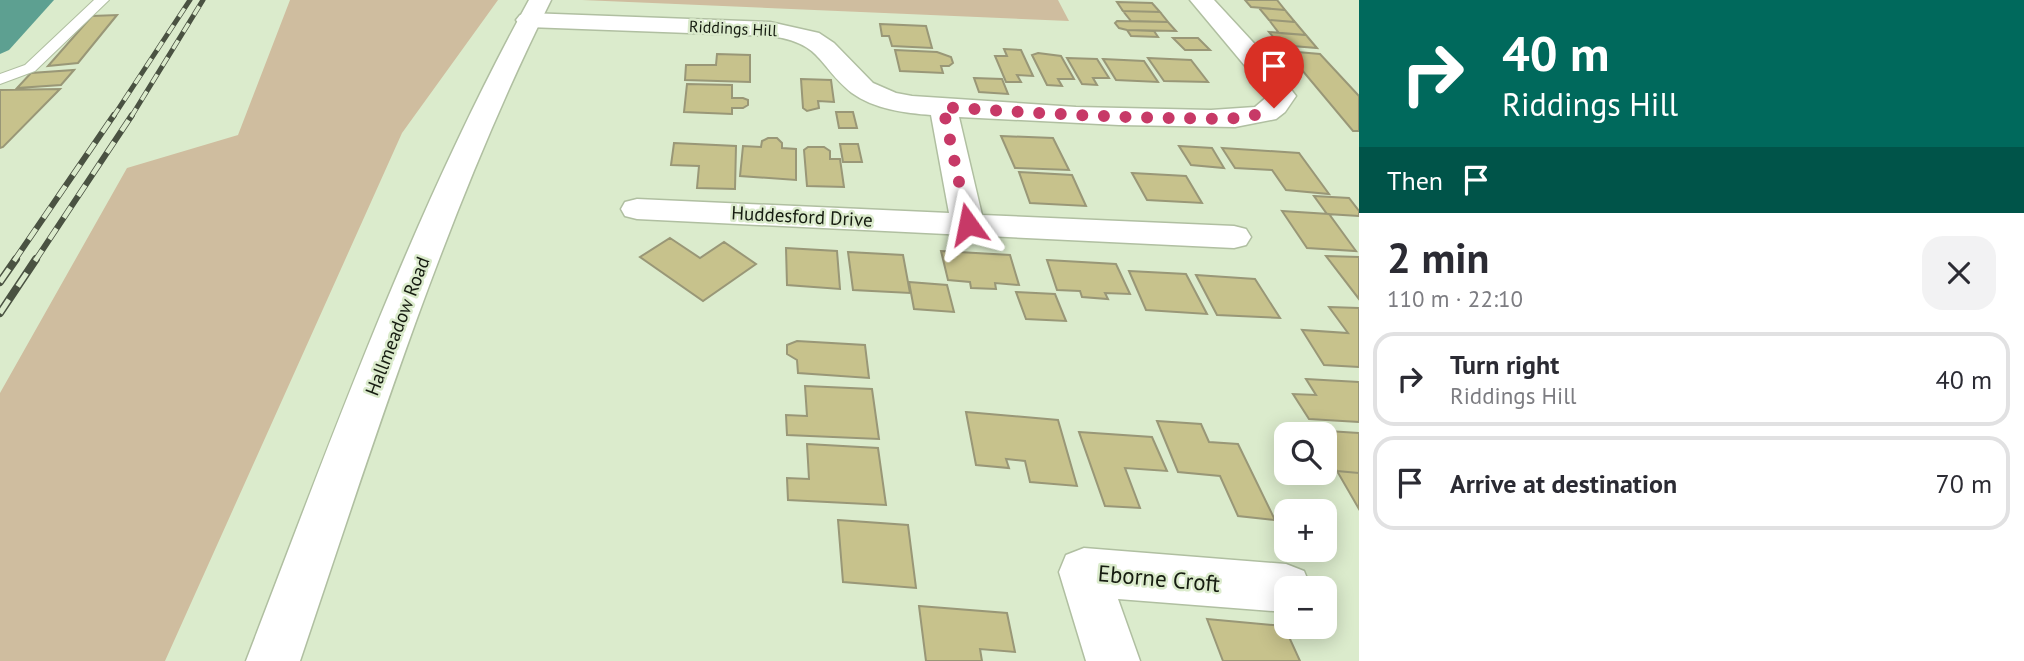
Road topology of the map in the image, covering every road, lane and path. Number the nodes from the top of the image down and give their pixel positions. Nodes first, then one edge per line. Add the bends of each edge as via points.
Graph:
1 (102, 0) edge
2 (1200, 0) edge
3 (534, 10) edge
4 (0, 79) edge
5 (943, 107) junction
6 (637, 209) dead end
7 (968, 224) junction
8 (1234, 237) dead end
9 (1274, 587) edge
10 (273, 661) edge
11 (1113, 661) edge

1 - 4 lane via 30,68
2 - 5 street, Riddings Hill via 1273,82 1282,96 1274,108 1260,115 1197,118 1091,117
3 - 5 street, Riddings Hill via 797,33 815,40 849,79 866,91 887,100
3 - 10 street, Hallmeadow Road via 497,82 396,323
5 - 7 street
6 - 7 street, Huddesford Drive
7 - 8 street, Huddesford Drive
9 - 11 street, Eborne Croft via 1084,572

